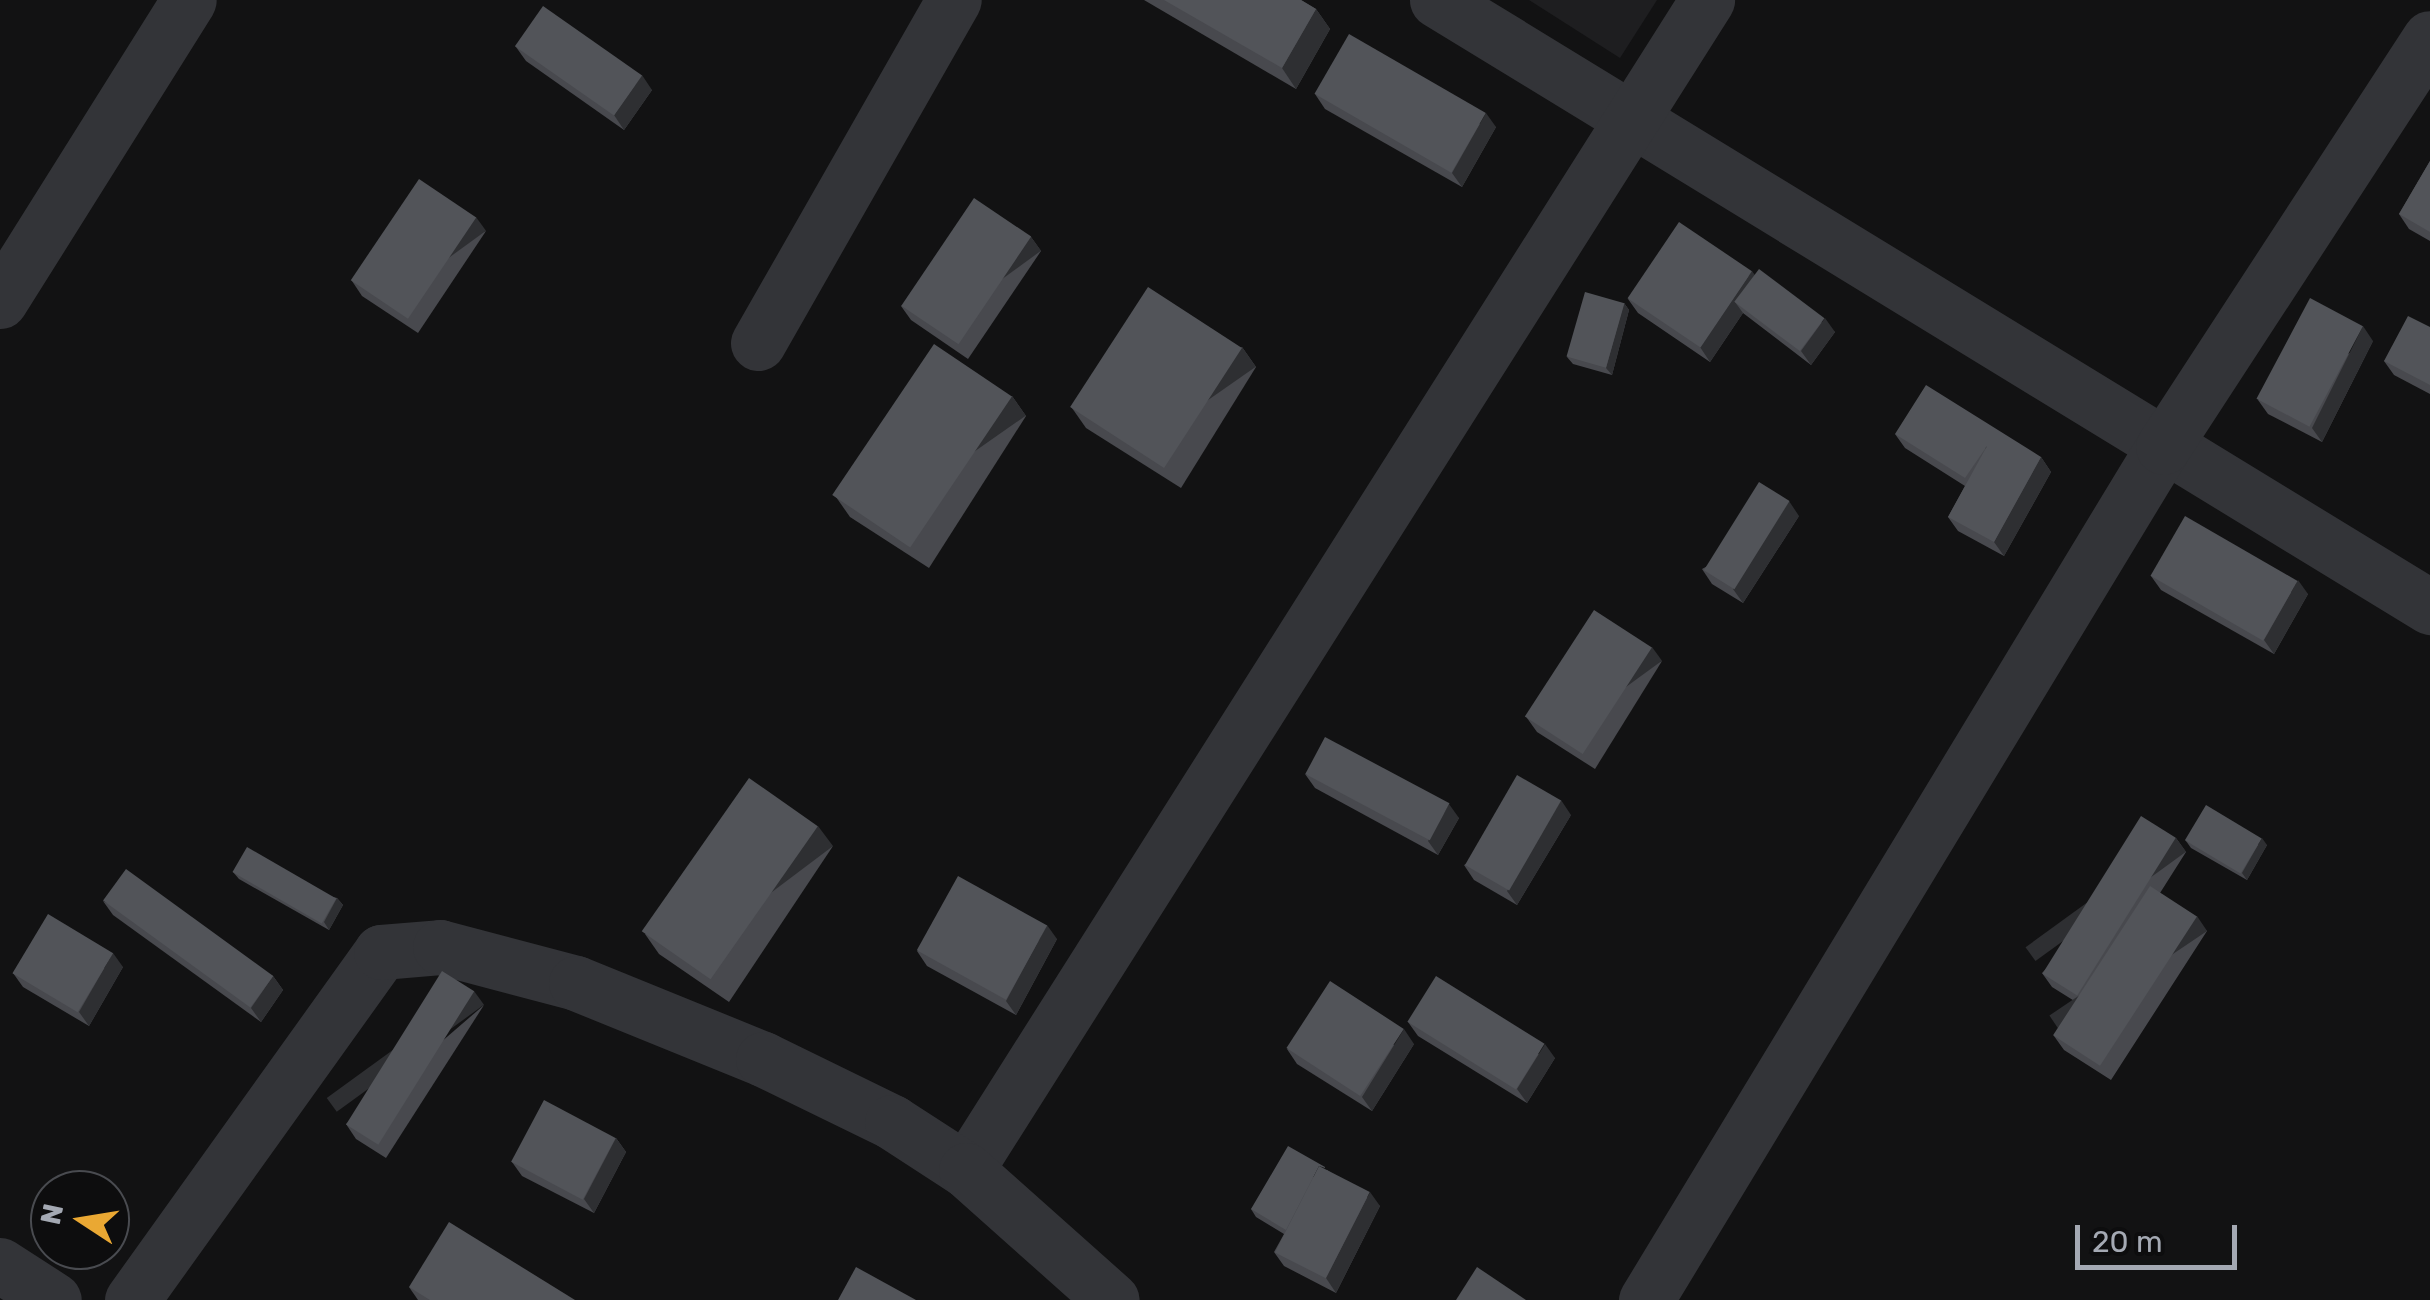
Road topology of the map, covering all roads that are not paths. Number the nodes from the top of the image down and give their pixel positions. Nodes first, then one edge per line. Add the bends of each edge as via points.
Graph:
1 (189, 0) edge
2 (954, 0) edge
3 (1437, 0) edge
4 (1707, 0) edge
5 (2430, 38) edge
6 (1631, 118) junction
7 (0, 300) edge
8 (758, 343) dead end
9 (2163, 447) junction
10 (2430, 607) edge
11 (966, 1170) junction
12 (0, 1266) edge
13 (54, 1300) edge
14 (132, 1300) edge
15 (1112, 1300) edge
16 (1646, 1300) edge

1 - 7 street
2 - 8 street
3 - 6 street
4 - 6 street
5 - 9 street
6 - 9 street
6 - 11 street
9 - 10 street
9 - 16 street
11 - 14 street via 892,1122 764,1059 576,983 440,947 382,952
11 - 15 street
12 - 13 street

